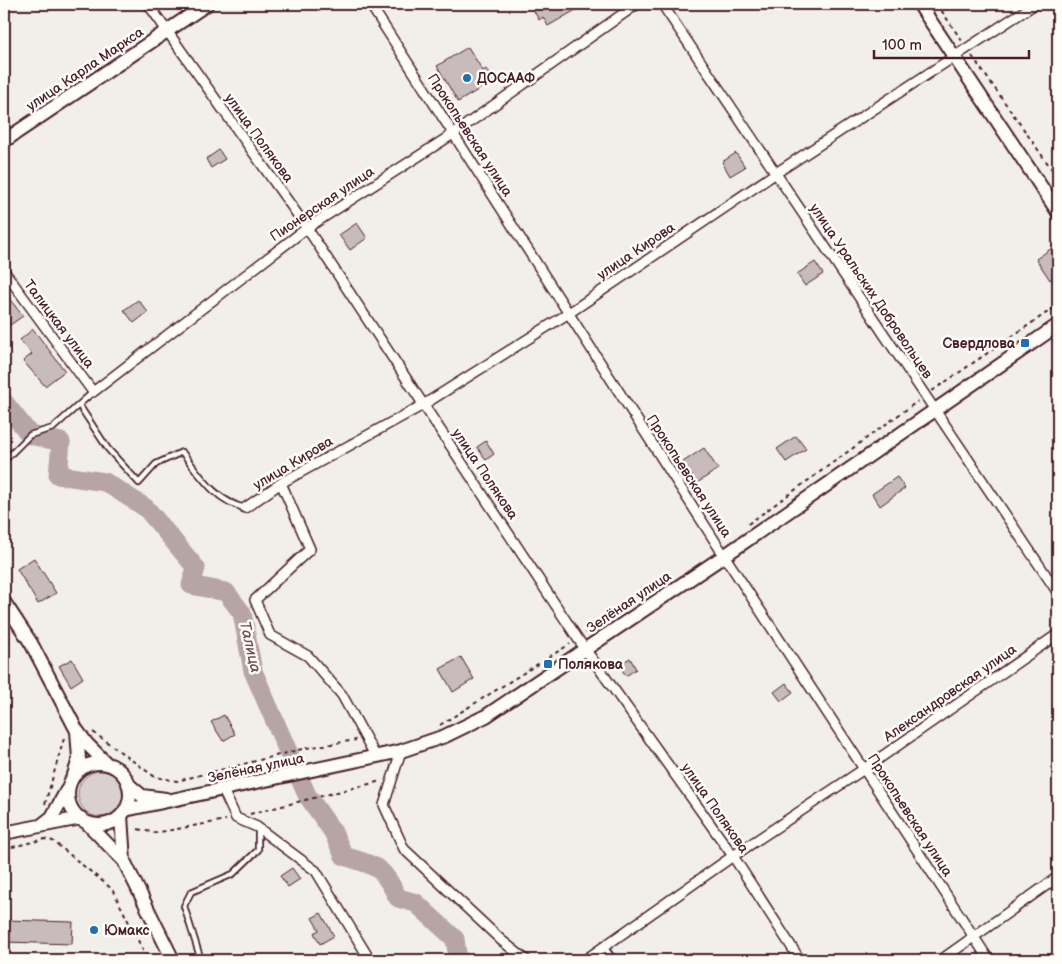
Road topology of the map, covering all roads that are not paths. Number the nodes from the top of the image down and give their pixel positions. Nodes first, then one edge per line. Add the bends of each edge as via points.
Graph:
1 (148, 4) edge
2 (207, 4) edge
3 (370, 4) edge
4 (637, 4) edge
5 (662, 4) edge
6 (919, 4) edge
7 (1035, 4) edge
8 (166, 32) junction
9 (954, 57) junction
10 (453, 134) junction
11 (4, 141) edge
12 (776, 173) junction
13 (1058, 212) edge
14 (307, 228) junction
15 (4, 272) edge
16 (568, 313) junction
17 (1058, 325) edge
18 (93, 392) junction
19 (79, 405) junction
20 (423, 405) junction
21 (933, 410) junction
22 (4, 461) edge
23 (281, 483) junction
24 (245, 508) joint
25 (724, 556) junction
26 (1058, 593) edge
27 (4, 602) edge
28 (1058, 634) edge
29 (586, 650) junction
30 (71, 730) junction
31 (401, 751) junction
32 (376, 757) junction
33 (107, 764) junction
34 (864, 769) junction
35 (72, 778) junction
36 (128, 784) junction
37 (223, 790) junction
38 (171, 800) junction
39 (123, 813) junction
40 (43, 819) junction
41 (83, 820) junction
42 (258, 826) junction
43 (4, 833) edge
44 (732, 856) junction
45 (124, 861) junction
46 (1058, 877) edge
47 (973, 938) junction
48 (605, 948) junction
49 (173, 960) edge
50 (201, 960) edge
51 (370, 960) edge
52 (526, 960) edge
53 (585, 960) edge
54 (614, 960) edge
55 (800, 960) edge
56 (941, 960) edge
57 (989, 960) edge

1 - 8 street, улица Полякова
2 - 8 main road, улица Карла Маркса
3 - 10 street, Прокопьевская улица
4 - 10 street, Пионерская улица
5 - 12 street, улица Уральских Добровольцев
6 - 9 main road
7 - 9 street, улица Кирова
8 - 11 main road, улица Карла Маркса
8 - 14 street, улица Полякова
9 - 12 street, улица Кирова
9 - 13 main road
10 - 14 street, Пионерская улица
10 - 16 street, Прокопьевская улица
12 - 16 street, улица Кирова
12 - 21 street, улица Уральских Добровольцев
14 - 18 street, Пионерская улица
14 - 20 street, улица Полякова
15 - 18 street, Талицкая улица
16 - 20 street, улица Кирова
16 - 25 street, Прокопьевская улица
17 - 21 main road, Зелёная улица
18 - 19 lane, Пионерская улица
19 - 22 lane, Пионерская улица via 53,428 30,435
19 - 24 lane via 108,449 139,483 156,464 182,452 209,486 230,505
20 - 23 street, улица Кирова
20 - 29 street, улица Полякова
21 - 25 main road, Зелёная улица
21 - 26 street, улица Уральских Добровольцев
23 - 24 street, улица Кирова
23 - 32 street via 310,549 255,600 270,634 308,656 342,695
25 - 29 main road, Зелёная улица
25 - 34 street, Прокопьевская улица
27 - 30 main road via 31,643
28 - 34 street, Александровская улица
29 - 31 main road, Зелёная улица via 486,716 445,736
29 - 44 street, улица Полякова
30 - 33 main road
30 - 35 main road via 79,759
31 - 32 main road, Зелёная улица
31 - 52 street via 384,805 404,849
32 - 37 main road, Зелёная улица
33 - 35 main road via 90,764
33 - 36 main road via 120,771
34 - 44 street, Александровская улица
34 - 47 street, Прокопьевская улица
35 - 40 main road via 52,817
35 - 41 main road via 68,794 70,804
36 - 38 main road via 142,796
36 - 39 main road via 130,797
37 - 38 main road, Зелёная улица
37 - 42 street via 236,818
38 - 39 main road
39 - 41 main road via 107,823
39 - 45 main road
40 - 41 main road
40 - 43 main road
41 - 45 main road
42 - 50 lane via 258,850 234,874 190,892 184,906
42 - 51 street via 316,871
44 - 48 street, Александровская улица
44 - 55 street, улица Полякова
45 - 49 main road
46 - 47 street
47 - 56 street
47 - 57 street, Прокопьевская улица
48 - 53 street, Александровская улица
48 - 54 lane

